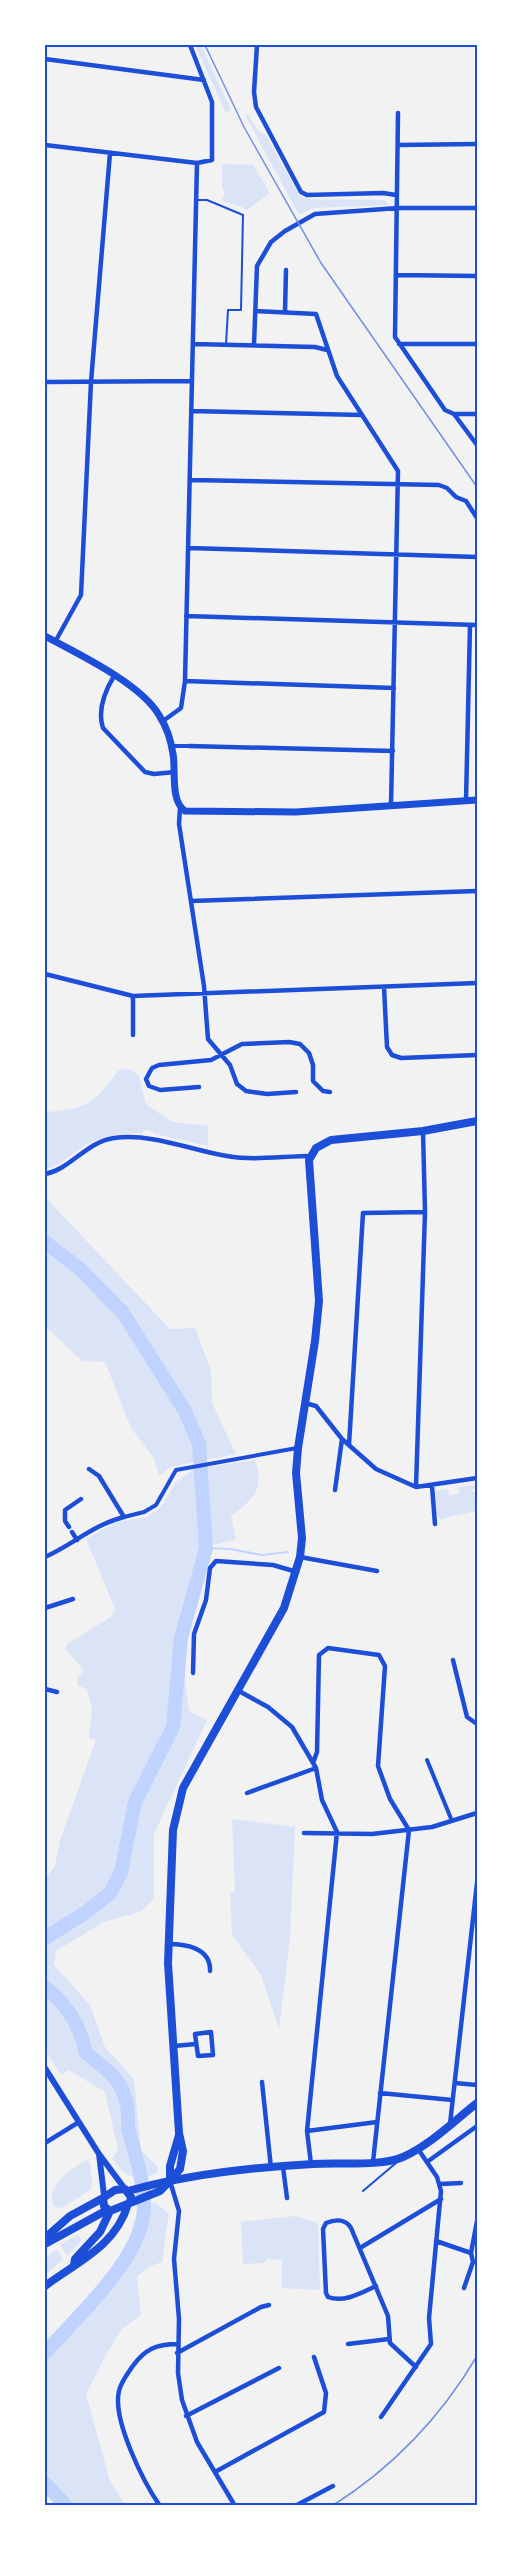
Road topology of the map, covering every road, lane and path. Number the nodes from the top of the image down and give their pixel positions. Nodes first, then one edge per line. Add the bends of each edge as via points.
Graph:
1 (190, 45) edge
2 (257, 45) edge
3 (45, 59) edge
4 (204, 80) junction
5 (398, 113) dead end
6 (477, 144) edge
7 (45, 145) edge
8 (398, 145) junction
9 (110, 153) junction
10 (197, 163) junction
11 (396, 195) junction
12 (197, 200) junction
13 (398, 208) junction
14 (477, 208) edge
15 (286, 270) dead end
16 (396, 275) junction
17 (477, 276) edge
18 (255, 310) junction
19 (285, 311) junction
20 (194, 344) junction
21 (226, 344) junction
22 (399, 344) junction
23 (477, 344) edge
24 (254, 345) junction
25 (327, 350) junction
26 (192, 381) junction
27 (45, 382) edge
28 (91, 382) junction
29 (191, 411) junction
30 (454, 414) junction
31 (477, 414) edge
32 (362, 416) junction
33 (477, 445) edge
34 (190, 480) junction
35 (399, 485) junction
36 (477, 518) edge
37 (188, 548) junction
38 (397, 555) junction
39 (477, 557) edge
40 (186, 616) junction
41 (395, 623) junction
42 (470, 625) junction
43 (477, 626) edge
44 (45, 636) edge
45 (55, 642) junction
46 (114, 676) junction
47 (185, 681) junction
48 (394, 688) junction
49 (163, 721) junction
50 (172, 746) junction
51 (189, 746) joint
52 (393, 752) junction
53 (175, 772) junction
54 (477, 800) edge
55 (466, 801) junction
56 (391, 806) junction
57 (180, 807) junction
58 (477, 891) edge
59 (191, 901) junction
60 (45, 974) edge
61 (477, 983) edge
62 (384, 987) junction
63 (204, 994) junction
64 (133, 996) junction
65 (133, 1035) dead end
66 (220, 1055) junction
67 (477, 1055) edge
68 (199, 1087) dead end
69 (296, 1092) dead end
70 (330, 1092) dead end
71 (477, 1121) edge
72 (423, 1131) junction
73 (311, 1156) junction
74 (45, 1174) edge
75 (425, 1212) junction
76 (305, 1403) junction
77 (342, 1439) junction
78 (350, 1445) junction
79 (298, 1448) junction
80 (88, 1469) dead end
81 (477, 1478) edge
82 (432, 1486) junction
83 (416, 1487) junction
84 (335, 1490) dead end
85 (81, 1499) dead end
86 (124, 1517) junction
87 (435, 1524) dead end
88 (77, 1540) junction
89 (45, 1557) edge
90 (300, 1557) junction
91 (377, 1571) dead end
92 (297, 1572) junction
93 (73, 1599) dead end
94 (45, 1608) edge
95 (453, 1660) dead end
96 (193, 1673) dead end
97 (45, 1689) edge
98 (237, 1690) junction
99 (57, 1692) dead end
100 (477, 1724) edge
101 (428, 1760) dead end
102 (314, 1765) junction
103 (248, 1793) dead end
104 (477, 1813) edge
105 (452, 1822) junction
106 (409, 1830) junction
107 (337, 1832) junction
108 (304, 1833) dead end
109 (477, 1883) edge
110 (168, 1944) junction
111 (210, 1971) dead end
112 (196, 2044) junction
113 (174, 2046) junction
114 (45, 2068) edge
115 (262, 2082) dead end
116 (455, 2083) junction
117 (477, 2085) edge
118 (380, 2093) junction
119 (453, 2100) junction
120 (477, 2103) edge
121 (79, 2122) junction
122 (377, 2122) junction
123 (450, 2124) junction
124 (477, 2126) edge
125 (307, 2131) junction
126 (45, 2143) edge
127 (418, 2149) junction
128 (99, 2154) junction
129 (403, 2158) junction
130 (372, 2162) junction
131 (427, 2162) junction
132 (311, 2164) junction
133 (283, 2167) junction
134 (271, 2168) junction
135 (170, 2181) junction
136 (440, 2184) junction
137 (461, 2184) dead end
138 (126, 2190) junction
139 (363, 2191) dead end
140 (103, 2197) junction
141 (287, 2198) dead end
142 (441, 2199) junction
143 (129, 2203) junction
144 (108, 2210) junction
145 (89, 2220) junction
146 (477, 2221) edge
147 (96, 2237) junction
148 (45, 2238) edge
149 (436, 2241) junction
150 (45, 2244) edge
151 (360, 2248) junction
152 (471, 2253) junction
153 (74, 2265) junction
154 (45, 2286) edge
155 (376, 2286) junction
156 (464, 2288) dead end
157 (269, 2304) dead end
158 (389, 2339) junction
159 (178, 2344) junction
160 (348, 2344) dead end
161 (177, 2353) junction
162 (314, 2357) dead end
163 (416, 2367) junction
164 (279, 2368) dead end
165 (186, 2416) junction
166 (381, 2417) dead end
167 (215, 2472) junction
168 (333, 2486) dead end
169 (160, 2506) edge
170 (235, 2506) edge
171 (295, 2506) edge

1 - 4 street
2 - 11 street via 256,107 301,192
3 - 4 street
4 - 10 street via 212,102 213,156 212,160
5 - 8 street
6 - 8 street
7 - 9 street
8 - 11 street
9 - 10 street
9 - 28 street
10 - 12 street
11 - 13 street
12 - 20 street
12 - 21 lane via 207,200 243,215 241,310 228,310
13 - 14 street
13 - 16 street
13 - 18 street via 313,215 285,231 271,242 257,266
15 - 19 street
16 - 17 street
16 - 22 street via 395,337
18 - 19 street
18 - 24 street
19 - 25 street via 316,314
20 - 21 street
20 - 26 street
21 - 24 street
22 - 23 street
22 - 30 street via 445,410
24 - 25 street
25 - 32 street via 337,376
26 - 28 street
26 - 29 street
27 - 28 street
28 - 45 street via 81,595
29 - 32 street
29 - 34 street
30 - 31 street
30 - 33 street
32 - 35 street via 397,467
34 - 35 street
34 - 37 street
35 - 36 street via 444,486 468,503
35 - 38 street
37 - 38 street
37 - 40 street
38 - 39 street
38 - 41 street
40 - 41 street
40 - 47 street
41 - 42 street
41 - 48 street
42 - 43 street
42 - 55 street
44 - 45 main road
45 - 46 main road
46 - 49 main road via 143,695
46 - 53 street via 103,700 103,728 145,772
47 - 48 street
47 - 49 street via 181,708
48 - 52 street
49 - 50 main road
50 - 51 street
50 - 53 main road
51 - 52 street
52 - 56 street
53 - 57 main road
54 - 55 main road
55 - 56 main road
56 - 57 main road via 296,812 204,812
57 - 59 street
58 - 59 street
59 - 63 street
60 - 64 street
61 - 62 street
62 - 63 street
62 - 67 street via 387,1047 392,1055
63 - 64 street
63 - 66 street via 208,1039
64 - 65 street
66 - 68 street via 206,1061 155,1066 147,1079 149,1086 156,1089
66 - 69 street via 230,1065 237,1084 246,1091
66 - 70 street via 242,1044 295,1042 309,1053 316,1085
71 - 72 main road
72 - 73 main road via 331,1140
72 - 75 street
73 - 74 street via 239,1157 150,1139 115,1138 95,1144 56,1171
73 - 76 main road via 308,1169 319,1301
75 - 78 street via 363,1213
75 - 83 street
76 - 77 street via 316,1406
76 - 79 main road
77 - 78 street
77 - 84 street
78 - 83 street via 376,1469
79 - 86 street via 181,1469 172,1474 156,1505
79 - 90 main road
80 - 86 street via 99,1476
81 - 82 street
82 - 83 street
82 - 87 street
85 - 88 street via 65,1510 65,1521
86 - 88 street via 109,1520
88 - 89 street
90 - 91 street
90 - 92 main road
92 - 96 street via 273,1565 216,1561 210,1568 206,1600 194,1634
92 - 98 main road via 284,1608
93 - 94 street
95 - 100 street via 467,1717
97 - 99 street
98 - 102 street via 268,1707 292,1727
98 - 110 main road via 188,1780 177,1809 171,1850
101 - 105 street
102 - 103 street
102 - 106 street via 320,1655 328,1648 379,1655 385,1666 378,1766 390,1799
102 - 107 street via 322,1800
104 - 105 street
105 - 106 street
106 - 107 street
106 - 118 street
107 - 108 street
107 - 125 street
109 - 116 street
110 - 111 street via 191,1946 202,1953
110 - 113 main road
112 - 112 street via 198,2056 213,2055 211,2032 195,2034
112 - 113 street
113 - 135 main road via 179,2133
114 - 121 street
115 - 134 street
116 - 117 street
116 - 119 street
118 - 119 street
118 - 122 street
119 - 123 street
120 - 123 main road
121 - 126 street
121 - 128 street
122 - 125 street
122 - 130 street
123 - 127 main road
124 - 131 street
125 - 132 street
127 - 129 main road
127 - 131 street
128 - 138 street
128 - 140 street
129 - 130 main road
129 - 139 lane
130 - 132 main road
131 - 136 street
132 - 133 main road
133 - 134 main road
133 - 141 street
134 - 135 main road
135 - 138 main road
135 - 143 main road via 160,2191
135 - 159 street via 179,2211 174,2259
136 - 137 street
136 - 142 street
138 - 140 main road via 115,2190
138 - 143 main road
140 - 144 main road
140 - 148 main road
142 - 149 street
142 - 151 street
143 - 144 main road
143 - 153 main road via 123,2221 106,2242
144 - 145 main road
144 - 147 main road
145 - 147 main road
145 - 150 main road
146 - 152 street
147 - 153 main road
149 - 152 street
149 - 163 street via 429,2318 431,2344
151 - 155 street
151 - 155 street via 348,2223 332,2220 324,2226 326,2293 332,2299 341,2299
152 - 156 street via 473,2262
153 - 154 main road
155 - 158 street via 388,2316
157 - 161 street
158 - 160 street
158 - 163 street via 392,2347
159 - 161 street
159 - 169 street via 163,2344 142,2354 118,2391 129,2444
161 - 165 street
162 - 167 street via 326,2393 324,2412
163 - 166 street
164 - 165 street
165 - 167 street
167 - 170 street
168 - 171 street

